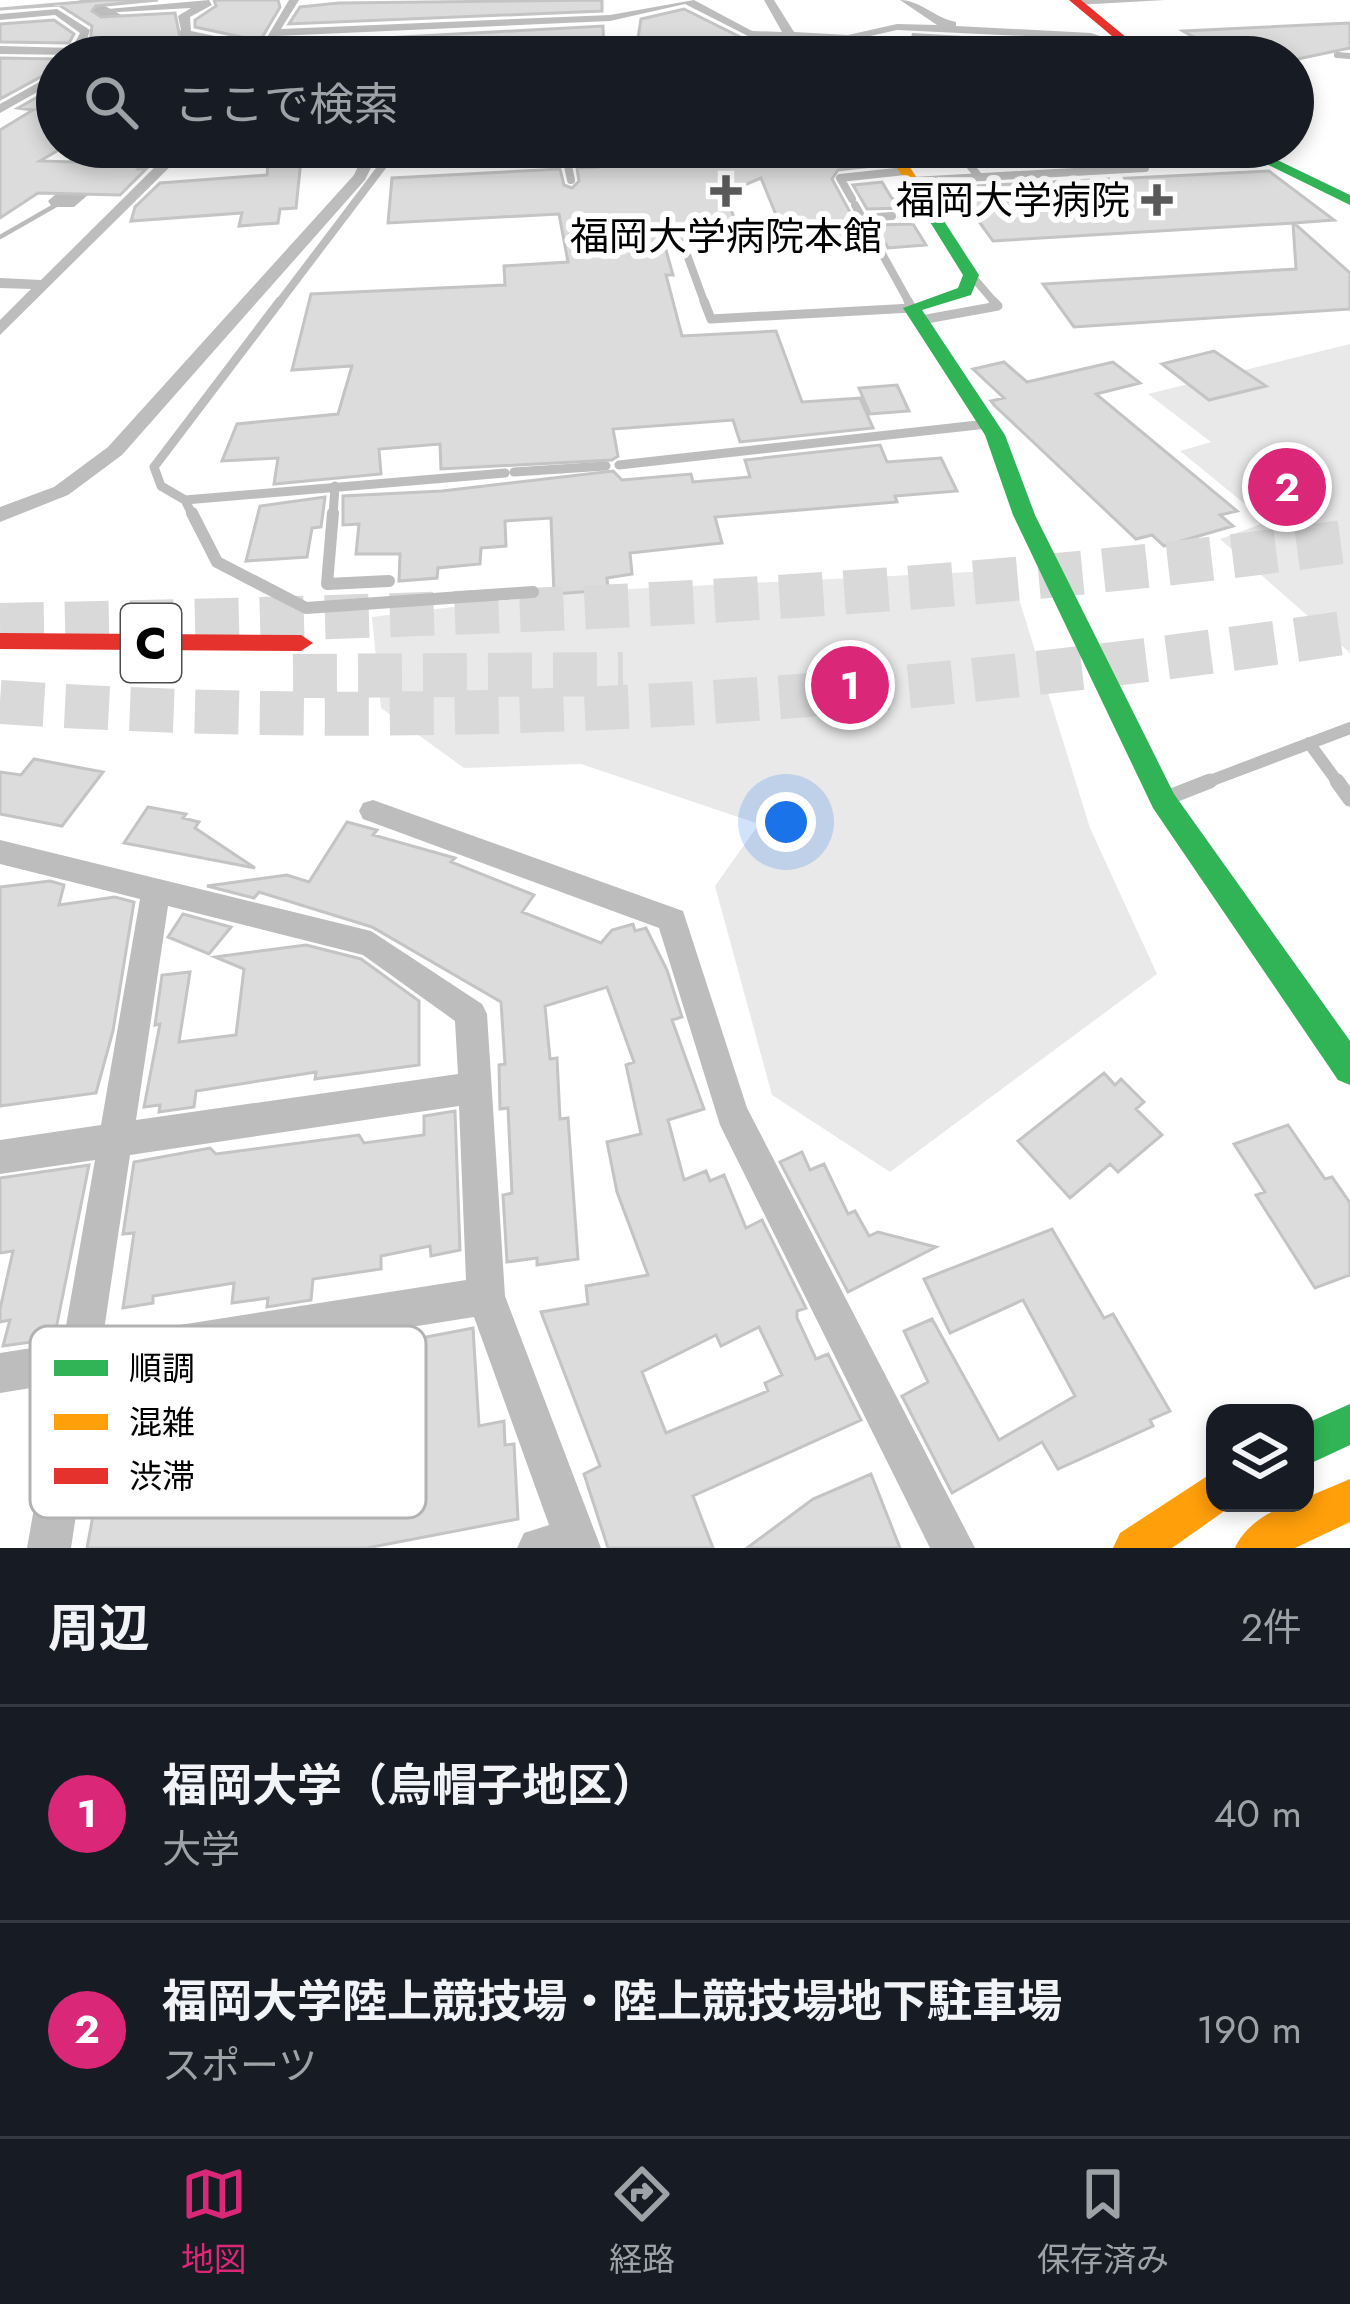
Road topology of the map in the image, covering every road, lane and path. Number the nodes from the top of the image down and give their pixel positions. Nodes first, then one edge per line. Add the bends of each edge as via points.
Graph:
1 (223, 0) edge
2 (293, 0) edge
3 (769, 0) edge
4 (905, 0) edge
5 (1160, 0) edge
6 (689, 1) edge
7 (1071, 1) edge
8 (208, 3) junction
9 (98, 5) edge
10 (0, 17) edge
11 (780, 19) junction
12 (370, 22) junction
13 (124, 24) dead end
14 (896, 27) junction
15 (165, 30) dead end
16 (186, 33) junction
17 (273, 33) junction
18 (1009, 34) junction
19 (86, 36) edge
20 (195, 36) edge
21 (271, 36) edge
22 (373, 36) edge
23 (777, 36) edge
24 (790, 36) edge
25 (857, 36) edge
26 (1091, 36) edge
27 (1106, 36) edge
28 (1117, 36) edge
29 (0, 50) edge
30 (36, 52) edge
31 (1337, 56) dead end
32 (1350, 56) edge
33 (36, 88) edge
34 (0, 109) edge
35 (162, 168) edge
36 (364, 168) edge
37 (381, 168) edge
38 (568, 168) edge
39 (934, 168) edge
40 (972, 168) edge
41 (1145, 168) edge
42 (1286, 168) edge
43 (1297, 168) edge
44 (979, 177) junction
45 (571, 181) dead end
46 (908, 188) edge
47 (1350, 197) edge
48 (862, 218) junction
49 (686, 252) dead end
50 (0, 283) edge
51 (44, 286) junction
52 (916, 314) junction
53 (0, 330) edge
54 (987, 424) junction
55 (334, 486) junction
56 (185, 500) junction
57 (0, 515) edge
58 (389, 580) dead end
59 (533, 592) dead end
60 (0, 641) edge
61 (302, 643) tunnel mouth
62 (1350, 728) edge
63 (1309, 742) junction
64 (1163, 800) junction
65 (1350, 800) edge
66 (373, 811) dead end
67 (0, 852) edge
68 (156, 891) junction
69 (1350, 1069) edge
70 (475, 1088) junction
71 (116, 1139) junction
72 (0, 1157) edge
73 (486, 1296) junction
74 (86, 1326) edge
75 (296, 1326) edge
76 (30, 1368) edge
77 (0, 1373) edge
78 (1350, 1424) edge
79 (1314, 1440) edge
80 (1206, 1498) edge
81 (1350, 1500) edge
82 (54, 1518) edge
83 (564, 1546) edge
84 (49, 1548) edge
85 (953, 1548) edge
86 (1135, 1548) edge
87 (1256, 1548) edge

1 - 8 street
2 - 17 street
3 - 11 street
4 - 18 street via 936,22
5 - 7 street
6 - 12 street via 610,18
6 - 23 street via 750,34
7 - 27 main road
7 - 28 main road
8 - 9 street
8 - 16 street via 184,16
9 - 13 street
10 - 19 street via 57,12
11 - 14 street
11 - 24 street
12 - 17 street
12 - 22 street
14 - 18 street
14 - 25 street
15 - 16 street
16 - 20 street
17 - 21 street
18 - 26 street
29 - 30 street
31 - 32 lane
33 - 34 street
35 - 51 street
36 - 57 street via 115,452 61,491
37 - 56 lane via 154,467 161,486
38 - 45 lane
39 - 46 main road
40 - 44 lane
41 - 44 lane
42 - 47 main road
43 - 47 main road
44 - 46 lane
46 - 48 lane
46 - 48 lane via 840,178
46 - 52 main road via 971,274 964,291
48 - 52 lane
49 - 52 lane via 710,319
50 - 51 street
51 - 53 street
52 - 54 main road
54 - 55 lane
54 - 64 main road
55 - 56 lane
55 - 58 lane via 327,584
56 - 59 lane via 217,562 306,608
60 - 61 main road, C
62 - 63 lane
63 - 64 lane
63 - 65 lane
64 - 69 main road
66 - 85 street via 672,920 732,1113
67 - 68 street
68 - 70 street via 371,944 471,1014
68 - 71 street
70 - 71 street
70 - 73 street
71 - 72 street
71 - 74 street
73 - 75 street
73 - 83 street
76 - 77 street
78 - 79 main road
80 - 86 main road
81 - 87 main road
82 - 84 street

